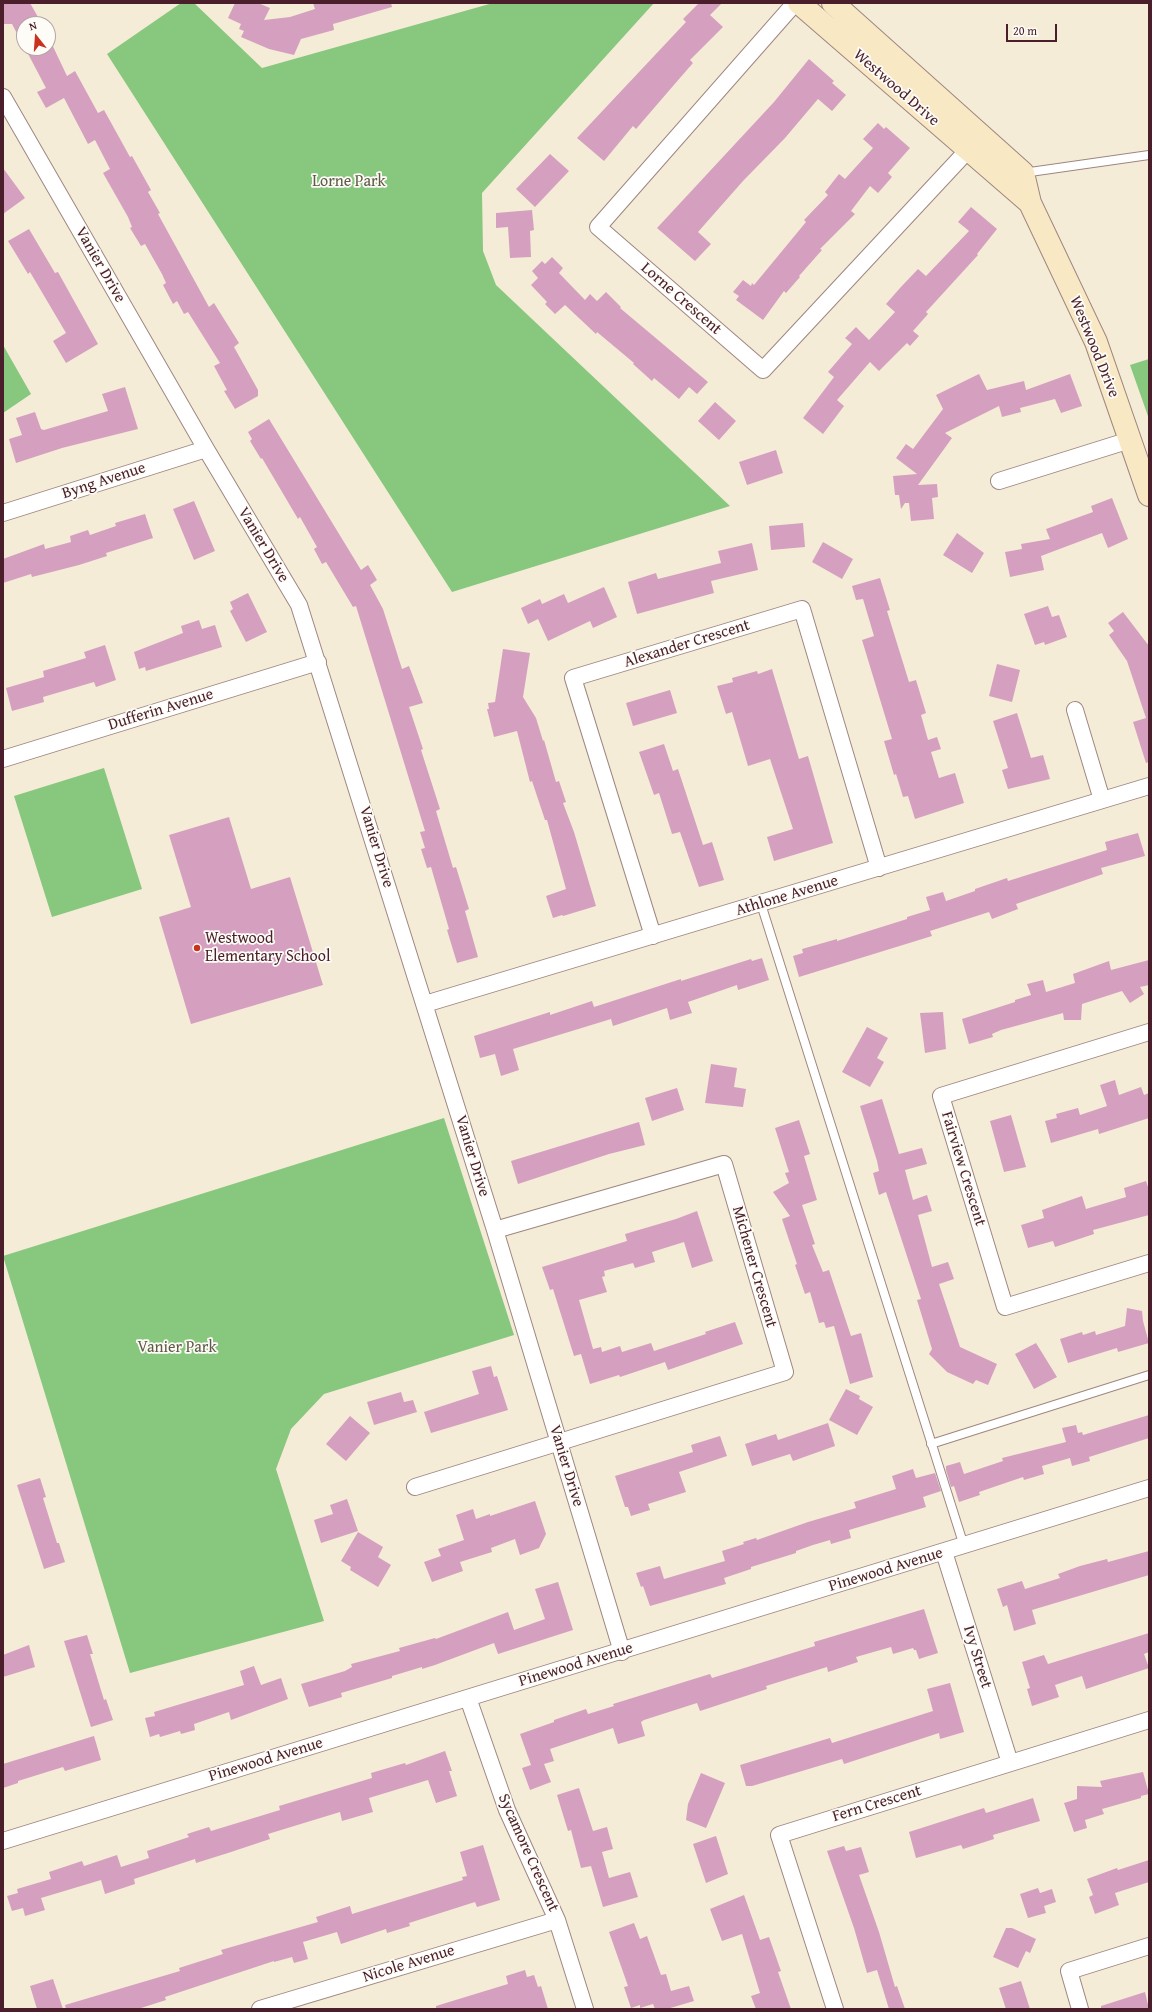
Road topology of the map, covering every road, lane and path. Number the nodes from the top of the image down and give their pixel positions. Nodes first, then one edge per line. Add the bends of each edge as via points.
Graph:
1 (795, 3) edge
2 (799, 3) edge
3 (833, 3) edge
4 (3, 97) edge
5 (968, 150) junction
6 (1149, 155) edge
7 (1023, 173) junction
8 (1030, 203) junction
9 (1130, 440) junction
10 (206, 448) junction
11 (999, 481) dead end
12 (1149, 495) edge
13 (3, 513) edge
14 (318, 662) junction
15 (1075, 710) dead end
16 (3, 759) edge
17 (1149, 786) edge
18 (1102, 800) junction
19 (879, 868) junction
20 (761, 904) junction
21 (653, 936) junction
22 (424, 1004) junction
23 (1149, 1032) edge
24 (495, 1230) junction
25 (1149, 1263) edge
26 (1149, 1375) edge
27 (558, 1443) junction
28 (930, 1444) junction
29 (415, 1486) dead end
30 (1149, 1488) edge
31 (964, 1546) junction
32 (944, 1552) junction
33 (622, 1652) junction
34 (468, 1698) junction
35 (1149, 1720) edge
36 (1010, 1763) junction
37 (3, 1841) edge
38 (557, 1920) junction
39 (1149, 1946) edge
40 (260, 2009) edge
41 (585, 2009) edge
42 (835, 2009) edge
43 (1080, 2009) edge

1 - 5 street, Lorne Crescent via 598,227 763,370
2 - 5 street, Westwood Drive
3 - 7 street, Westwood Drive
4 - 10 street, Vanier Drive
5 - 8 street, Westwood Drive
6 - 7 lane
7 - 8 street, Westwood Drive
8 - 9 street, Westwood Drive via 1096,342
9 - 11 street
9 - 12 street, Westwood Drive
10 - 13 street, Byng Avenue
10 - 14 street, Vanier Drive via 299,605
14 - 16 street, Dufferin Avenue
14 - 22 street, Vanier Drive
15 - 18 street
17 - 18 street, Athlone Avenue
18 - 19 street, Athlone Avenue
19 - 20 street, Athlone Avenue
19 - 21 street, Alexander Crescent via 802,609 573,678
20 - 21 street, Athlone Avenue
20 - 28 lane
21 - 22 street, Athlone Avenue
22 - 24 street, Vanier Drive
23 - 25 street, Fairview Crescent via 941,1096 1006,1307
24 - 27 street, Vanier Drive
24 - 27 street, Michener Crescent via 724,1164 785,1372
26 - 28 lane
27 - 29 street
27 - 33 street, Vanier Drive
28 - 31 lane
30 - 31 street, Pinewood Avenue
31 - 32 street, Pinewood Avenue
32 - 33 street, Pinewood Avenue
32 - 36 street, Ivy Street
33 - 34 street, Pinewood Avenue
34 - 37 street, Pinewood Avenue
34 - 38 street, Sycamore Crescent via 507,1810
35 - 36 street, Fern Crescent
36 - 42 street, Fern Crescent via 779,1835
38 - 40 street, Nicole Avenue
38 - 41 street, Sycamore Crescent
39 - 43 street via 1069,1971

